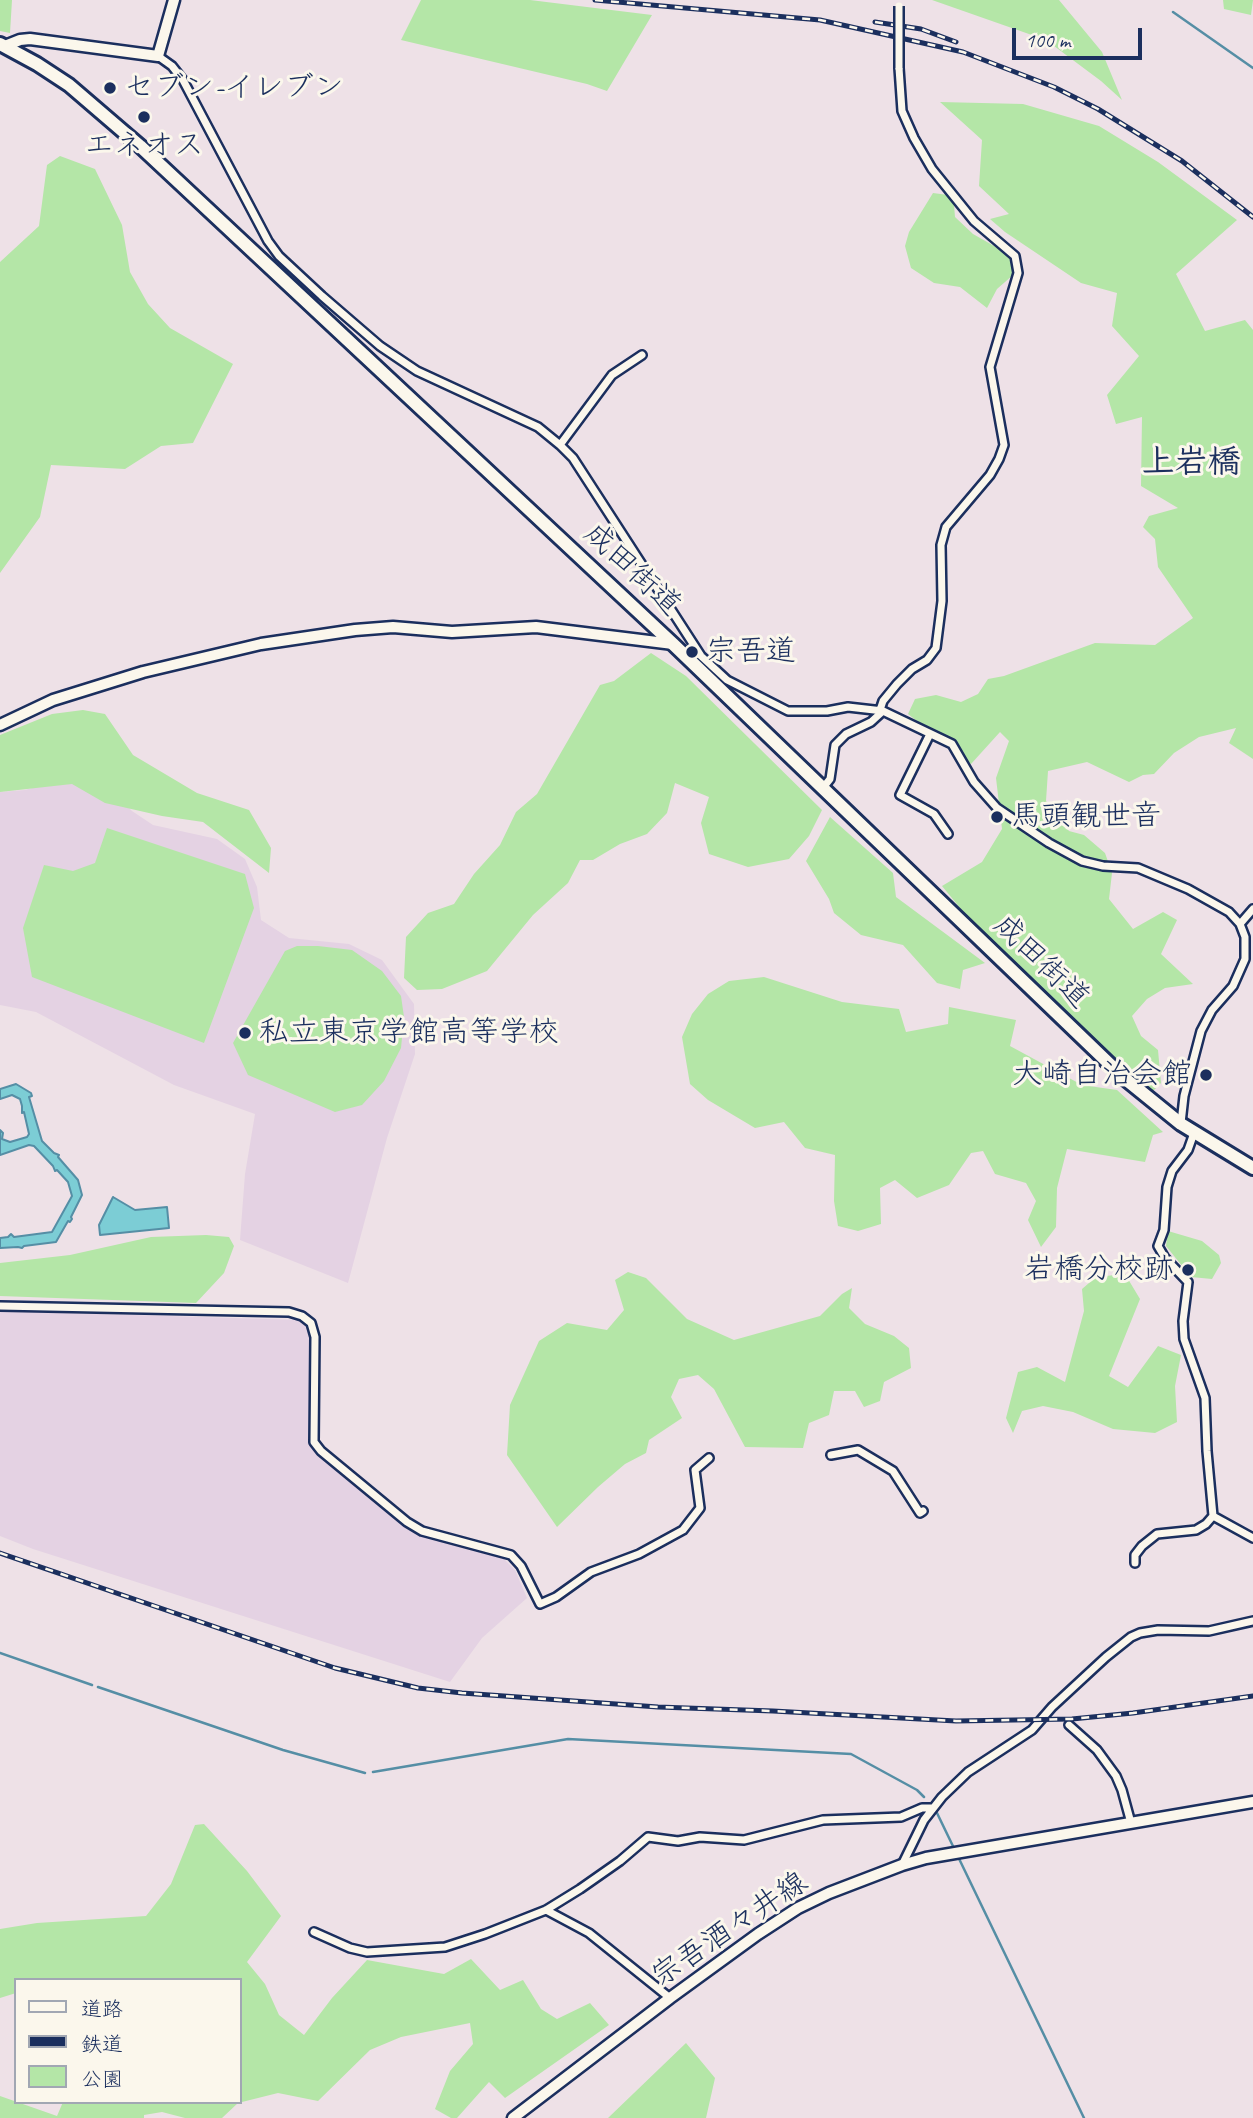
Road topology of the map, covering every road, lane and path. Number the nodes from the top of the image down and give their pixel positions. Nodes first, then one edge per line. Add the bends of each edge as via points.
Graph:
1 (174, 0) edge
2 (899, 3) edge
3 (3, 45) edge
4 (158, 56) junction
5 (642, 355) dead end
6 (560, 445) junction
7 (673, 644) junction
8 (694, 657) junction
9 (881, 711) junction
10 (0, 725) edge
11 (930, 734) junction
12 (822, 789) junction
13 (948, 834) dead end
14 (1253, 909) edge
15 (1240, 924) junction
16 (1181, 1124) junction
17 (1194, 1133) junction
18 (1253, 1167) edge
19 (0, 1306) edge
20 (831, 1455) dead end
21 (709, 1458) dead end
22 (922, 1511) dead end
23 (1213, 1516) junction
24 (1253, 1538) edge
25 (1135, 1563) dead end
26 (1253, 1621) edge
27 (1069, 1725) dead end
28 (1253, 1802) edge
29 (932, 1808) junction
30 (1131, 1823) junction
31 (902, 1865) junction
32 (546, 1910) junction
33 (314, 1932) dead end
34 (670, 1998) junction
35 (513, 2118) edge

1 - 4 street
2 - 9 street, bridge via 902,111 932,169 974,221 1015,256 1018,273 990,367 1004,445 989,475 946,527 941,545 942,601 936,648 897,684
3 - 4 street via 30,39
3 - 7 highway, 成田街道 via 69,85 121,128
4 - 6 street via 183,80 279,256 380,346 408,365 538,427
5 - 6 street via 612,375
6 - 8 street via 573,458
7 - 8 highway, 成田街道
7 - 10 street via 536,627 452,632 393,627 355,630 261,644 143,672 53,700
8 - 9 street via 727,680 788,711 827,712 848,707
8 - 12 highway, 成田街道
9 - 11 street
9 - 12 street via 835,745 830,779
11 - 13 street via 900,795 934,814
11 - 15 street via 953,744 974,782 997,808 1049,843 1082,861 1138,868 1188,889 1229,912
12 - 16 highway, 成田街道 via 1123,1077
14 - 15 street
15 - 16 street via 1245,959 1233,986 1201,1031
16 - 17 highway, 成田街道
17 - 18 highway, 成田街道
17 - 23 street via 1172,1171 1158,1246 1188,1282 1184,1339 1205,1398
19 - 21 street via 289,1312 302,1316 311,1323 316,1337 314,1442 321,1451 422,1531 511,1555 540,1604 591,1572 639,1554 683,1530 699,1508 695,1470
20 - 22 street via 858,1450 893,1471
23 - 24 street
23 - 25 street via 1196,1530 1157,1534 1135,1555
26 - 29 street via 1209,1631 1158,1630 1131,1637 1032,1730 968,1772
27 - 30 street via 1097,1750 1116,1776
28 - 30 street, 宗吾酒々井線
29 - 31 street
29 - 32 street via 901,1816 823,1820 744,1840 648,1837
30 - 31 street, 宗吾酒々井線
31 - 34 street, 宗吾酒々井線 via 798,1908
32 - 33 street via 445,1947 367,1952
32 - 34 street via 589,1933
34 - 35 street, 宗吾酒々井線

